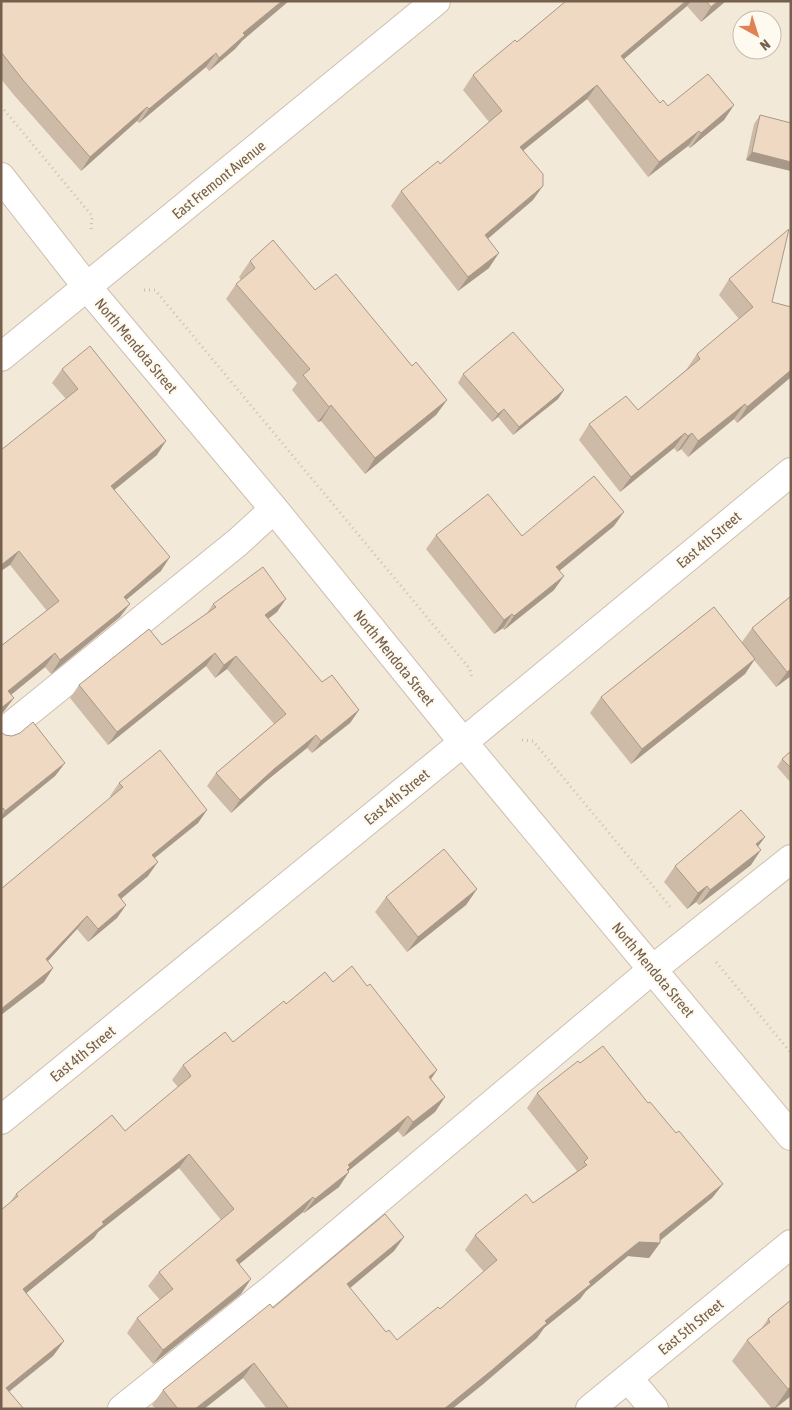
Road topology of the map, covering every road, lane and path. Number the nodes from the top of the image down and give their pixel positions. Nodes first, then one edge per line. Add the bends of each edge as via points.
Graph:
1 (436, 1) edge
2 (1, 106) edge
3 (1, 178) edge
4 (91, 231) dead end
5 (87, 287) junction
6 (144, 290) dead end
7 (1, 358) edge
8 (791, 472) edge
9 (274, 509) junction
10 (472, 679) dead end
11 (1, 734) edge
12 (522, 740) dead end
13 (463, 742) junction
14 (791, 859) edge
15 (694, 936) junction
16 (653, 969) junction
17 (791, 1053) edge
18 (1, 1120) edge
19 (791, 1136) edge
20 (791, 1244) edge
21 (628, 1378) junction
22 (122, 1409) edge
23 (590, 1409) edge
24 (654, 1409) edge

1 - 5 street, East Fremont Avenue
2 - 4 path via 92,216
3 - 5 street, North Mendota Street
5 - 7 street, East Fremont Avenue
5 - 9 street, North Mendota Street
6 - 10 path via 155,290 470,669
8 - 13 street, East 4th Street
9 - 11 street via 238,542
9 - 13 street, North Mendota Street
12 - 15 path via 533,741
13 - 16 street, North Mendota Street
13 - 18 street, East 4th Street
14 - 15 street
15 - 16 street
15 - 17 path
16 - 19 street, North Mendota Street
16 - 22 street via 272,1289
20 - 21 street, East 5th Street
21 - 23 street, East 5th Street
21 - 24 street

